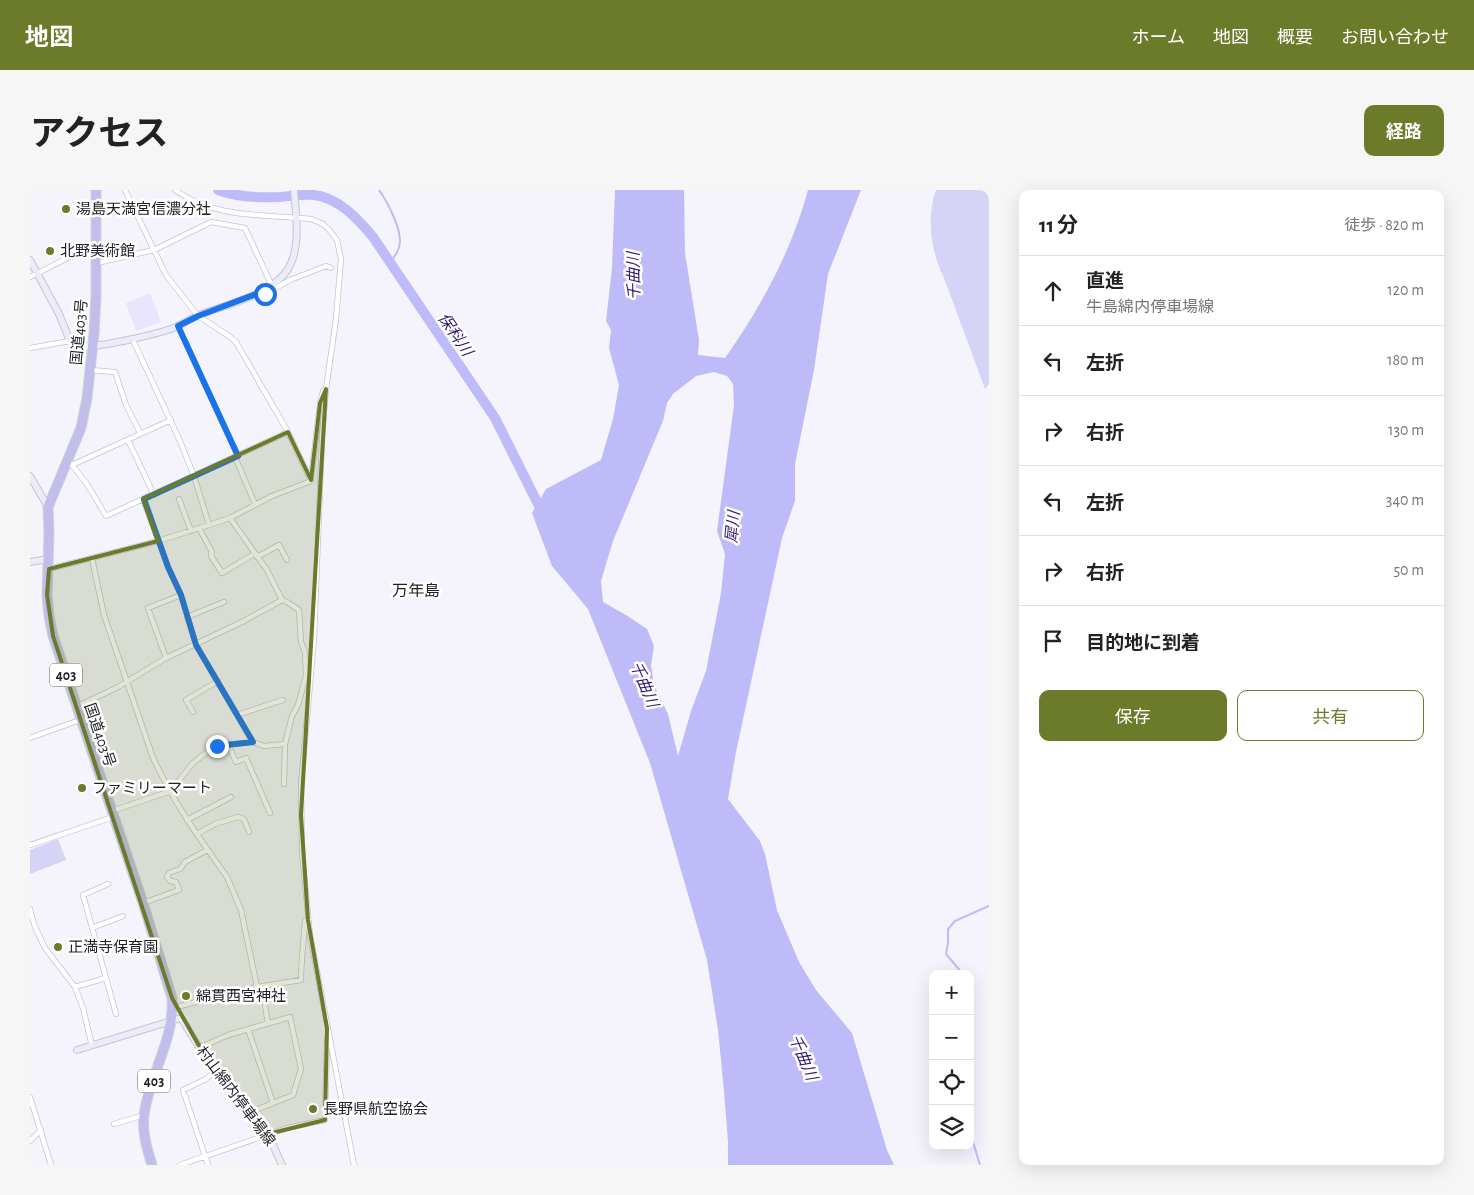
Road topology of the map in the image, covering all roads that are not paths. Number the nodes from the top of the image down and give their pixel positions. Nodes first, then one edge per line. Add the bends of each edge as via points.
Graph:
1 (96, 190) edge
2 (125, 190) edge
3 (175, 190) edge
4 (294, 190) edge
5 (296, 217) junction
6 (95, 248) junction
7 (154, 250) junction
8 (30, 260) edge
9 (95, 264) junction
10 (331, 268) dead end
11 (37, 273) junction
12 (30, 277) edge
13 (272, 286) junction
14 (256, 294) junction
15 (198, 316) junction
16 (178, 326) junction
17 (132, 338) junction
18 (70, 342) junction
19 (92, 346) junction
20 (30, 348) edge
21 (90, 370) junction
22 (326, 389) junction
23 (171, 420) junction
24 (288, 432) junction
25 (140, 433) junction
26 (128, 440) junction
27 (236, 457) junction
28 (70, 462) junction
29 (30, 476) edge
30 (194, 476) junction
31 (311, 481) junction
32 (154, 494) junction
33 (144, 499) junction
34 (179, 499) dead end
35 (255, 504) junction
36 (48, 507) junction
37 (230, 518) junction
38 (209, 525) junction
39 (199, 528) junction
40 (190, 531) junction
41 (158, 541) junction
42 (255, 555) junction
43 (92, 559) junction
44 (286, 560) dead end
45 (30, 562) edge
46 (49, 564) junction
47 (181, 595) junction
48 (282, 600) junction
49 (224, 602) dead end
50 (187, 617) junction
51 (196, 645) junction
52 (166, 658) junction
53 (308, 677) junction
54 (218, 681) junction
55 (127, 682) junction
56 (283, 700) dead end
57 (76, 707) junction
58 (193, 712) dead end
59 (237, 715) junction
60 (80, 720) junction
61 (30, 738) edge
62 (253, 742) junction
63 (228, 744) junction
64 (285, 744) junction
65 (284, 784) dead end
66 (171, 791) junction
67 (232, 797) dead end
68 (270, 813) dead end
69 (112, 814) junction
70 (187, 820) junction
71 (249, 832) dead end
72 (197, 834) junction
73 (30, 845) edge
74 (207, 850) junction
75 (108, 884) dead end
76 (142, 903) junction
77 (30, 909) edge
78 (123, 916) dead end
79 (308, 920) junction
80 (92, 928) junction
81 (106, 978) junction
82 (262, 986) junction
83 (75, 987) junction
84 (256, 987) junction
85 (172, 998) junction
86 (176, 1007) junction
87 (116, 1014) dead end
88 (181, 1018) junction
89 (171, 1021) junction
90 (268, 1024) junction
91 (327, 1028) junction
92 (248, 1029) junction
93 (92, 1046) junction
94 (199, 1048) junction
95 (77, 1050) dead end
96 (216, 1071) junction
97 (30, 1097) edge
98 (273, 1103) junction
99 (251, 1112) junction
100 (144, 1115) junction
101 (114, 1124) dead end
102 (41, 1130) junction
103 (268, 1134) junction
104 (30, 1141) edge
105 (205, 1156) junction
106 (51, 1165) edge
107 (152, 1165) edge
108 (180, 1165) edge
109 (208, 1165) edge
110 (282, 1165) edge
111 (354, 1165) edge

1 - 6 highway, 国道403号 / 403
2 - 7 street
3 - 5 street via 215,210
4 - 5 main road
5 - 13 main road via 295,251 287,270
5 - 22 street via 323,224 337,240 341,259
6 - 9 highway, 国道403号 / 403
6 - 11 street via 77,253
7 - 9 street
7 - 13 street via 211,222 245,228
7 - 15 street via 166,275
8 - 11 main road
9 - 19 highway, 国道403号 / 403
10 - 14 street via 326,266 265,294
11 - 12 street
11 - 18 main road
13 - 14 main road
14 - 15 main road
15 - 16 main road
15 - 24 street via 236,342
16 - 17 main road
16 - 27 street
17 - 19 main road
17 - 23 street
18 - 19 main road
18 - 20 street
19 - 21 highway, 国道403号 / 403
21 - 25 street via 114,372
21 - 28 highway, 国道403号 / 403 via 81,428
22 - 31 street via 320,403
22 - 53 street via 314,639
23 - 25 street
23 - 30 street
24 - 27 street
24 - 31 street
25 - 26 street
26 - 28 street
26 - 32 street
27 - 30 street
27 - 35 street
28 - 33 street via 106,516
28 - 36 highway, 国道403号 / 403
29 - 36 main road
30 - 32 street
30 - 38 street
31 - 35 street
32 - 33 street
33 - 41 street
34 - 40 street
35 - 37 street
36 - 46 highway, 国道403号 / 403
37 - 38 street
37 - 42 street
38 - 39 street
39 - 40 street
39 - 42 street via 222,573
40 - 41 street
41 - 43 street
41 - 47 street
42 - 44 street via 279,545
42 - 48 street via 267,570
43 - 46 street
43 - 55 street via 104,615
45 - 46 main road
46 - 57 highway, 国道403号 / 403 via 49,616
47 - 50 street
47 - 52 street via 148,608
48 - 51 street
48 - 53 street via 300,610 301,642
49 - 50 street
50 - 51 street
51 - 52 street
51 - 54 street
52 - 55 street
53 - 64 street
53 - 79 street via 301,785
54 - 58 street via 186,700
54 - 59 street
55 - 57 street
55 - 66 street via 152,756
56 - 59 street
57 - 60 highway, 国道403号 / 403
59 - 62 street
60 - 61 street
60 - 69 highway, 国道403号 / 403
62 - 63 street
62 - 64 street via 264,746
63 - 66 street via 217,746 192,764
63 - 68 street via 236,762 246,758
64 - 65 street
66 - 69 street
66 - 70 street
67 - 70 street
69 - 73 street
69 - 76 highway, 国道403号 / 403
70 - 72 street
71 - 72 street via 244,819 238,817
72 - 74 street
74 - 76 street via 169,873 167,877 176,882 179,890
74 - 84 street via 227,878 241,910
75 - 80 street via 83,896
76 - 85 highway, 国道403号 / 403
77 - 83 street via 45,948
78 - 80 street
79 - 82 street via 305,921 300,960 301,980
79 - 91 street
80 - 81 street
81 - 83 street
81 - 87 street
82 - 84 street
82 - 90 street
83 - 93 street
84 - 86 street
85 - 86 street
85 - 89 highway, 国道403号 / 403
86 - 88 street
88 - 89 main road
88 - 94 main road, 村山綿内停車場線
89 - 93 main road
89 - 100 highway, 国道403号 / 403
90 - 92 street
90 - 98 street via 290,1017 300,1069 293,1095
91 - 103 street via 325,1120
91 - 111 street
92 - 94 street via 228,1034
92 - 98 street
93 - 95 main road
94 - 96 main road, 村山綿内停車場線
96 - 99 main road, 村山綿内停車場線
96 - 105 street via 184,1090
97 - 102 street
98 - 99 street
99 - 103 main road, 村山綿内停車場線
100 - 101 street
100 - 107 highway, 国道403号 / 403
102 - 104 street
102 - 106 street
103 - 105 street
103 - 110 main road, 村山綿内停車場線
105 - 108 street
105 - 109 street

